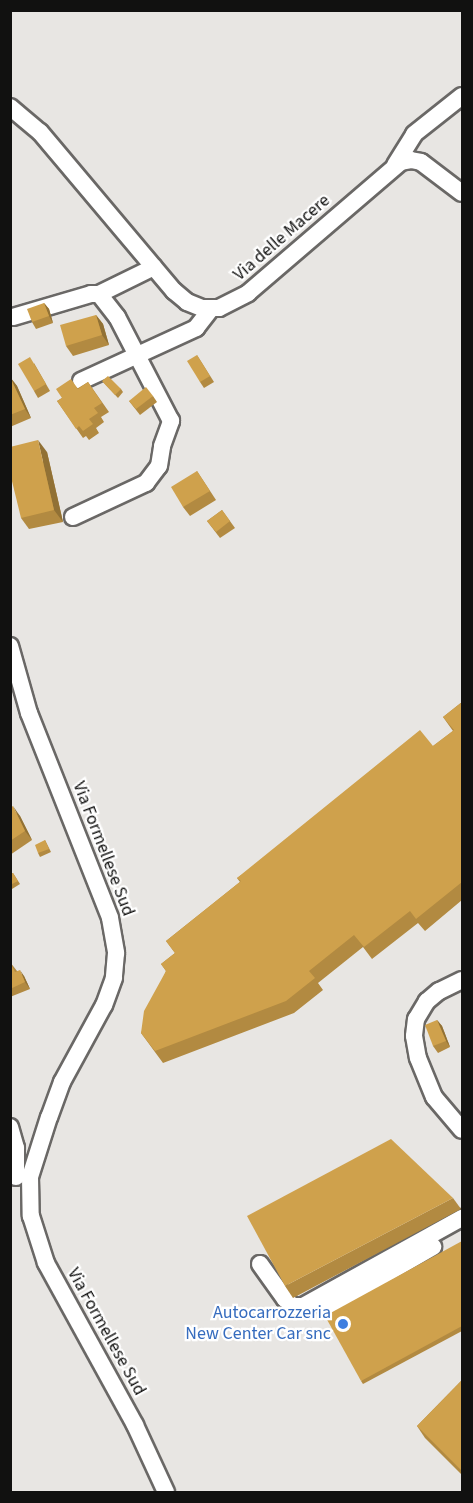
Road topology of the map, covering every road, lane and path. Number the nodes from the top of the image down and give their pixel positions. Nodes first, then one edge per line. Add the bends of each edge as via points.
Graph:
1 (462, 96) edge
2 (10, 106) edge
3 (395, 165) junction
4 (462, 191) edge
5 (154, 267) junction
6 (99, 294) junction
7 (210, 309) junction
8 (13, 317) dead end
9 (138, 357) junction
10 (81, 381) dead end
11 (73, 517) dead end
12 (10, 645) edge
13 (17, 696) edge
14 (462, 980) edge
15 (10, 1127) edge
16 (462, 1130) edge
17 (19, 1177) edge
18 (462, 1218) edge
19 (462, 1230) edge
20 (260, 1264) dead end
21 (326, 1309) dead end
22 (166, 1492) edge

1 - 3 street, Via delle Macere via 414,134
2 - 5 street via 40,132
3 - 4 street via 411,160 421,162
3 - 7 street, Via delle Macere via 255,289 230,304
5 - 6 street
5 - 7 street via 187,302
6 - 8 street
6 - 9 street via 117,317
7 - 9 street via 196,328
9 - 10 street
9 - 11 street via 171,421 159,466 146,483
12 - 13 street, Via Formellese Sud
13 - 17 street, Via Formellese Sud via 110,918 116,963 101,1011 62,1083
14 - 16 street via 427,1000 416,1019 414,1036 418,1058 434,1097
15 - 17 street
17 - 22 street, Via Formellese Sud via 40,1248
18 - 20 street via 303,1306 293,1306 285,1299
19 - 21 street

